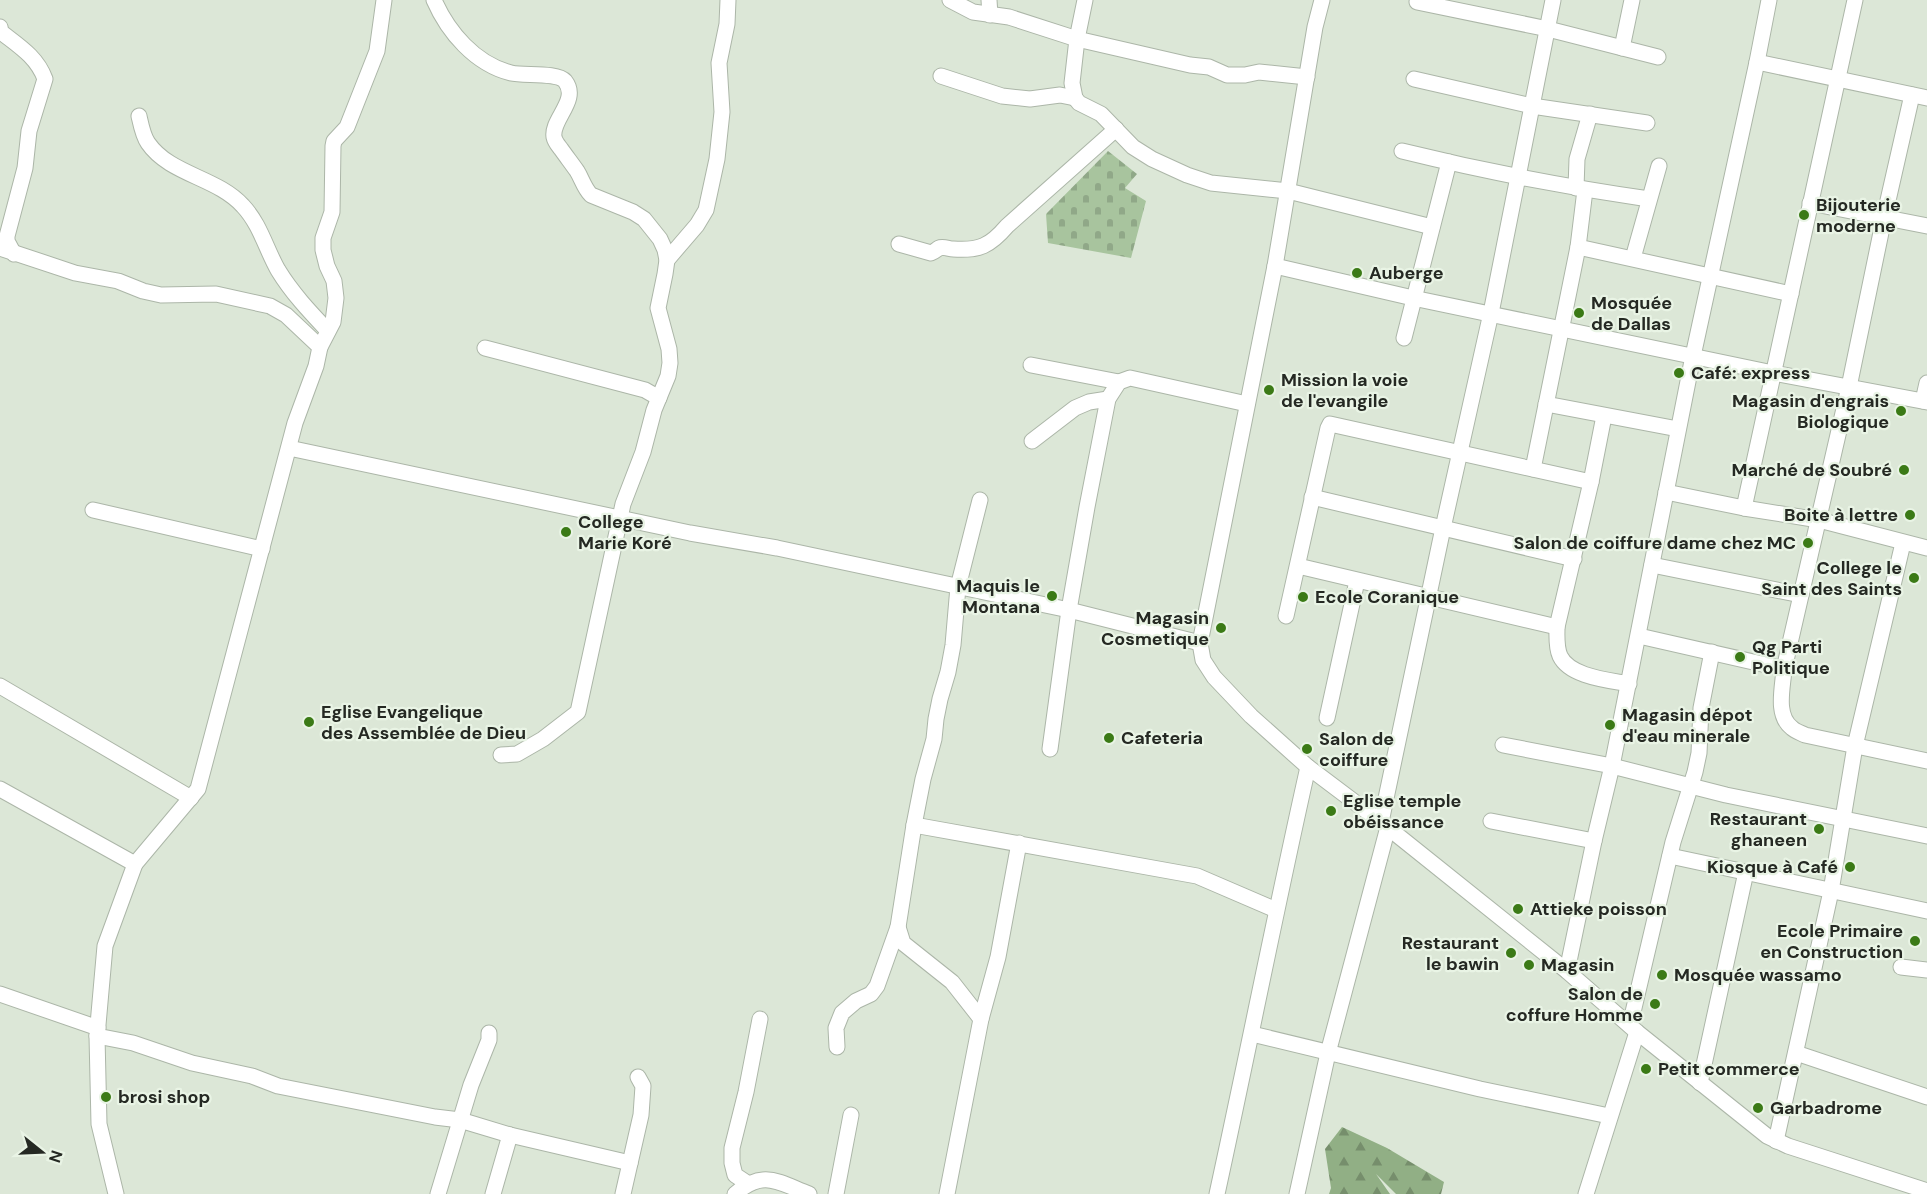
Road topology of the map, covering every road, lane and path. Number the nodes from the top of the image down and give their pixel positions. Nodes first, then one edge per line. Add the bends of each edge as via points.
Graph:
1 (384, 0) edge
2 (434, 0) edge
3 (728, 0) edge
4 (950, 0) edge
5 (1085, 0) edge
6 (1322, 0) edge
7 (1553, 0) edge
8 (1632, 0) edge
9 (1769, 0) edge
10 (1855, 0) edge
11 (1417, 2) edge
12 (990, 8) edge
13 (0, 27) edge
14 (1548, 29) junction
15 (1077, 39) junction
16 (1622, 48) junction
17 (1658, 57) dead end
18 (1757, 62) junction
19 (941, 76) dead end
20 (1307, 77) junction
21 (1414, 79) dead end
22 (1836, 79) junction
23 (1919, 97) edge
24 (1075, 98) junction
25 (1532, 106) junction
26 (1590, 114) junction
27 (139, 116) dead end
28 (1647, 123) dead end
29 (1116, 129) junction
30 (1402, 151) dead end
31 (1449, 162) junction
32 (1659, 166) dead end
33 (1518, 176) junction
34 (1580, 189) junction
35 (1288, 191) junction
36 (1649, 199) junction
37 (1810, 203) junction
38 (1884, 218) junction
39 (1927, 226) edge
40 (1432, 227) junction
41 (899, 244) dead end
42 (1578, 247) junction
43 (7, 251) edge
44 (1633, 258) junction
45 (667, 260) junction
46 (1275, 266) junction
47 (1711, 276) junction
48 (1791, 294) junction
49 (1413, 297) junction
50 (1491, 313) junction
51 (1562, 328) junction
52 (328, 331) junction
53 (1404, 338) dead end
54 (320, 347) junction
55 (484, 348) dead end
56 (1693, 356) junction
57 (1031, 365) dead end
58 (1773, 373) junction
59 (1119, 382) junction
60 (1927, 383) edge
61 (1849, 387) junction
62 (659, 398) junction
63 (1108, 399) junction
64 (1925, 401) edge
65 (1247, 404) junction
66 (1546, 404) junction
67 (1604, 416) junction
68 (1678, 429) junction
69 (1032, 441) dead end
70 (289, 448) junction
71 (1460, 452) junction
72 (1533, 469) junction
73 (1592, 482) junction
74 (1666, 492) junction
75 (1312, 497) junction
76 (980, 500) dead end
77 (1744, 508) junction
78 (93, 510) dead end
79 (621, 517) junction
80 (1819, 520) junction
81 (1443, 528) junction
82 (1903, 543) junction
83 (1927, 548) edge
84 (262, 549) junction
85 (1574, 559) junction
86 (1652, 565) junction
87 (1298, 566) junction
88 (1357, 581) junction
89 (958, 587) junction
90 (1801, 595) junction
91 (1428, 598) junction
92 (1069, 610) junction
93 (1286, 616) dead end
94 (1557, 627) junction
95 (1639, 636) junction
96 (1200, 643) junction
97 (1712, 652) junction
98 (1784, 669) junction
99 (1629, 684) junction
100 (0, 686) edge
101 (1327, 718) dead end
102 (1503, 745) dead end
103 (1855, 746) junction
104 (1050, 749) dead end
105 (501, 755) dead end
106 (1927, 761) edge
107 (1612, 766) junction
108 (1308, 767) junction
109 (1690, 787) junction
110 (0, 789) edge
111 (191, 798) junction
112 (1844, 818) junction
113 (1491, 821) dead end
114 (914, 825) junction
115 (1384, 825) junction
116 (1927, 836) edge
117 (1594, 841) junction
118 (1019, 843) junction
119 (1670, 856) junction
120 (135, 864) junction
121 (1746, 872) junction
122 (1831, 891) junction
123 (1276, 910) junction
124 (1927, 910) edge
125 (898, 927) junction
126 (1901, 967) dead end
127 (1927, 970) edge
128 (1567, 971) junction
129 (0, 994) edge
130 (981, 1018) junction
131 (760, 1019) dead end
132 (1633, 1028) junction
133 (98, 1032) junction
134 (489, 1033) dead end
135 (1252, 1034) junction
136 (837, 1047) dead end
137 (1328, 1053) junction
138 (1796, 1053) junction
139 (638, 1077) dead end
140 (1700, 1083) junction
141 (1927, 1096) edge
142 (851, 1116) dead end
143 (1609, 1116) junction
144 (460, 1120) junction
145 (510, 1135) junction
146 (1776, 1141) junction
147 (630, 1163) junction
148 (747, 1183) junction
149 (1902, 1189) edge
150 (1927, 1191) edge
151 (116, 1194) edge
152 (438, 1194) edge
153 (493, 1194) edge
154 (623, 1194) edge
155 (735, 1194) edge
156 (809, 1194) edge
157 (836, 1194) edge
158 (947, 1194) edge
159 (1217, 1194) edge
160 (1298, 1194) edge
161 (1586, 1194) edge

1 - 52 street via 377,51 346,128 333,146 332,212 323,250 336,298
2 - 45 street via 453,33 482,60 510,73 549,76 565,82 567,106 554,133 556,142 591,195 644,219 660,239
3 - 45 street via 719,63 722,112 706,210
4 - 12 street via 974,12
5 - 15 street
6 - 20 street
7 - 14 street
8 - 16 street
9 - 18 street
10 - 22 street
11 - 14 street
12 - 15 street
13 - 43 street via 1,32 33,57 45,79 28,130 25,168 7,236
14 - 16 street
14 - 25 street
15 - 20 street via 1209,67 1227,75 1259,72
15 - 24 street via 1072,83
16 - 17 street
18 - 22 street
18 - 47 street
19 - 24 street via 1002,96
20 - 35 street
21 - 25 street
22 - 23 street
22 - 37 street
23 - 38 street
24 - 29 street
25 - 26 street
25 - 33 street
26 - 28 street
26 - 34 street via 1578,159
27 - 52 street via 147,141 158,155 224,189 243,205 279,272
29 - 35 street via 1140,152 1187,175 1211,183
29 - 41 street via 994,240 979,249 939,248 931,253
30 - 31 street
31 - 33 street
31 - 40 street
32 - 36 street
33 - 34 street
33 - 50 street
34 - 36 street
34 - 42 street
35 - 40 street
35 - 46 street
36 - 44 street
37 - 38 street
37 - 48 street
38 - 39 street
38 - 61 street
40 - 49 street
42 - 44 street
42 - 51 street
43 - 54 street via 160,295 216,294 270,306
44 - 47 street
45 - 62 street via 658,308 670,363
46 - 49 street
46 - 65 street
47 - 48 street
47 - 56 street
48 - 58 street
49 - 50 street
49 - 53 street
50 - 51 street
50 - 71 street
51 - 56 street
51 - 66 street
52 - 54 street
54 - 70 street
55 - 62 street via 645,390
56 - 58 street
56 - 68 street
57 - 59 street
58 - 61 street
58 - 77 street
59 - 63 street
59 - 65 street via 1130,378
60 - 64 street
61 - 64 street
61 - 80 street
62 - 79 street
63 - 69 street via 1075,408
63 - 92 street
65 - 96 street
66 - 67 street
66 - 72 street
67 - 68 street
67 - 73 street
68 - 74 street
70 - 79 street
70 - 84 street
71 - 72 street
71 - 75 street via 1330,424
71 - 81 street
72 - 73 street
73 - 85 street
74 - 77 street
74 - 86 street
75 - 81 street
75 - 87 street
76 - 89 street
77 - 80 street
78 - 84 street
79 - 89 street
79 - 105 street via 578,712 517,754
80 - 82 street
80 - 90 street
81 - 85 street
81 - 91 street
82 - 83 street
82 - 103 street
84 - 111 street via 198,789
85 - 94 street
86 - 90 street
86 - 95 street
87 - 88 street
87 - 93 street
88 - 91 street
88 - 101 street
89 - 92 street
89 - 114 street via 953,645
90 - 98 street
91 - 94 street
91 - 115 street
92 - 96 street
92 - 104 street
94 - 99 street via 1561,657 1569,667 1582,674
95 - 97 street
95 - 99 street
96 - 108 street via 1203,660 1214,677
97 - 98 street
97 - 109 street via 1701,708 1699,753
98 - 103 street via 1781,703 1784,719 1792,728 1805,735
99 - 107 street
100 - 111 street
102 - 107 street
103 - 106 street
103 - 112 street
107 - 109 street
107 - 117 street
108 - 115 street
108 - 123 street
109 - 112 street
109 - 119 street
110 - 120 street
111 - 120 street
112 - 116 street
112 - 122 street
113 - 117 street
114 - 118 street
114 - 125 street
115 - 128 street
115 - 137 street
117 - 128 street
118 - 123 street via 1197,876
118 - 130 street via 998,957
119 - 121 street
119 - 132 street
120 - 133 street via 105,946
121 - 122 street
121 - 140 street
122 - 124 street
122 - 138 street
123 - 135 street
125 - 130 street via 903,943 952,982
125 - 136 street via 878,986 842,1013 836,1028
126 - 127 street
128 - 132 street
129 - 133 street
130 - 158 street
131 - 148 street via 732,1148 735,1175
132 - 140 street
132 - 143 street
133 - 144 street via 278,1086
133 - 151 street via 99,1124
134 - 144 street
135 - 137 street
135 - 159 street
137 - 143 street
137 - 160 street
138 - 141 street
138 - 146 street
139 - 147 street via 643,1086 641,1115
140 - 146 street
142 - 157 street
143 - 161 street
144 - 145 street
144 - 152 street
145 - 147 street
145 - 153 street
146 - 149 street
147 - 154 street
148 - 155 street
148 - 156 street via 766,1178
149 - 150 street

